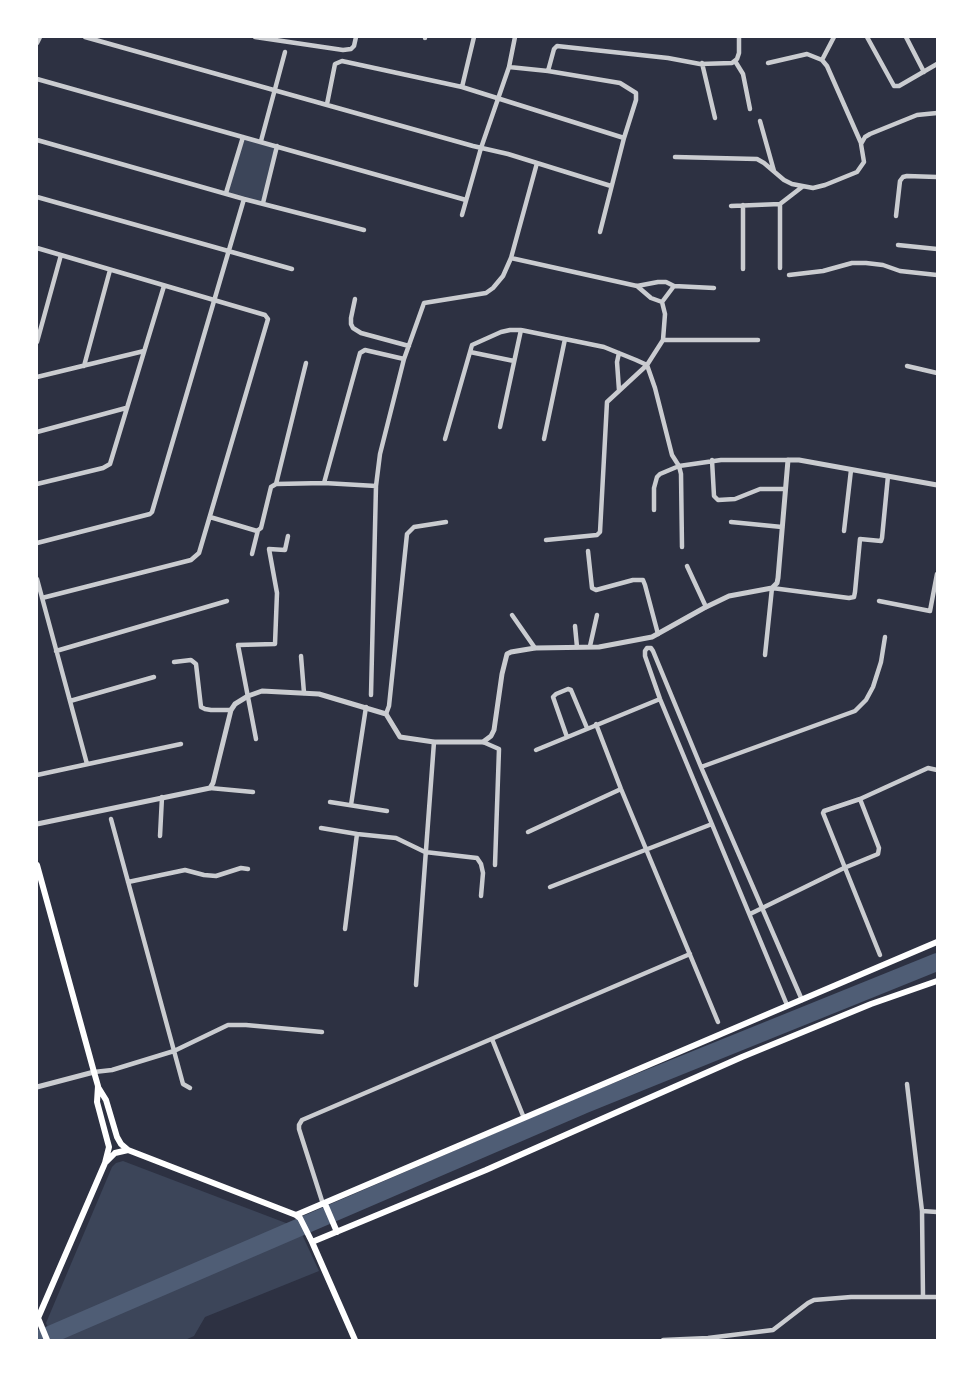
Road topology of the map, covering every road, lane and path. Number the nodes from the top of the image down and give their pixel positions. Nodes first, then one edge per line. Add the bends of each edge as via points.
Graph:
1 (40, 37) edge
2 (85, 37) edge
3 (255, 37) edge
4 (356, 37) edge
5 (474, 37) edge
6 (515, 37) edge
7 (739, 37) edge
8 (834, 37) edge
9 (867, 37) edge
10 (906, 37) edge
11 (287, 39) edge
12 (37, 43) edge
13 (285, 51) dead end
14 (822, 60) junction
15 (735, 61) junction
16 (768, 63) dead end
17 (702, 64) junction
18 (937, 64) edge
19 (509, 67) junction
20 (548, 71) junction
21 (924, 72) junction
22 (37, 79) edge
23 (462, 87) junction
24 (275, 90) junction
25 (499, 98) junction
26 (327, 104) junction
27 (750, 109) dead end
28 (937, 113) edge
29 (715, 118) dead end
30 (760, 121) dead end
31 (244, 137) junction
32 (624, 138) junction
33 (37, 140) edge
34 (261, 141) junction
35 (861, 144) junction
36 (277, 146) junction
37 (481, 148) junction
38 (676, 157) dead end
39 (537, 163) junction
40 (774, 172) junction
41 (937, 177) edge
42 (611, 186) junction
43 (803, 187) junction
44 (226, 193) junction
45 (37, 198) edge
46 (244, 199) junction
47 (466, 200) junction
48 (263, 204) junction
49 (780, 204) junction
50 (743, 205) junction
51 (731, 206) dead end
52 (462, 215) dead end
53 (895, 216) dead end
54 (364, 230) dead end
55 (600, 232) dead end
56 (898, 245) dead end
57 (37, 248) edge
58 (937, 249) edge
59 (228, 251) junction
60 (61, 256) junction
61 (511, 258) junction
62 (780, 268) dead end
63 (292, 269) dead end
64 (743, 269) dead end
65 (110, 270) junction
66 (789, 275) dead end
67 (937, 275) edge
68 (164, 286) junction
69 (637, 286) junction
70 (674, 286) junction
71 (714, 288) dead end
72 (355, 299) dead end
73 (214, 300) junction
74 (662, 302) junction
75 (521, 330) junction
76 (565, 339) junction
77 (758, 340) dead end
78 (663, 341) junction
79 (37, 342) edge
80 (409, 346) junction
81 (144, 351) junction
82 (470, 352) junction
83 (619, 353) junction
84 (404, 359) junction
85 (514, 361) junction
86 (306, 363) dead end
87 (647, 365) junction
88 (85, 366) junction
89 (906, 366) dead end
90 (937, 373) edge
91 (37, 377) edge
92 (619, 390) junction
93 (126, 408) junction
94 (500, 427) dead end
95 (37, 432) edge
96 (445, 439) dead end
97 (544, 439) dead end
98 (712, 460) junction
99 (788, 460) junction
100 (679, 466) junction
101 (851, 470) junction
102 (888, 476) junction
103 (324, 483) junction
104 (37, 484) edge
105 (276, 484) junction
106 (937, 485) edge
107 (376, 486) junction
108 (785, 489) junction
109 (654, 510) dead end
110 (210, 517) junction
111 (446, 522) dead end
112 (731, 522) dead end
113 (782, 527) junction
114 (260, 529) junction
115 (844, 531) dead end
116 (288, 536) dead end
117 (546, 540) dead end
118 (37, 543) edge
119 (682, 547) dead end
120 (588, 551) dead end
121 (252, 554) dead end
122 (687, 566) dead end
123 (937, 574) edge
124 (37, 579) edge
125 (772, 588) junction
126 (42, 598) junction
127 (227, 601) dead end
128 (879, 601) dead end
129 (706, 607) junction
130 (512, 615) dead end
131 (597, 615) dead end
132 (575, 626) dead end
133 (658, 634) junction
134 (885, 637) dead end
135 (590, 646) junction
136 (577, 647) junction
137 (535, 649) junction
138 (57, 651) junction
139 (765, 655) dead end
140 (302, 656) dead end
141 (174, 662) dead end
142 (154, 677) dead end
143 (304, 693) junction
144 (371, 695) dead end
145 (248, 696) junction
146 (660, 699) junction
147 (70, 701) junction
148 (366, 707) junction
149 (231, 710) junction
150 (386, 714) junction
151 (596, 724) junction
152 (587, 728) junction
153 (567, 737) junction
154 (256, 739) dead end
155 (434, 742) junction
156 (483, 743) junction
157 (181, 744) dead end
158 (536, 750) dead end
159 (87, 764) junction
160 (701, 767) junction
161 (937, 769) edge
162 (37, 775) edge
163 (210, 788) junction
164 (621, 789) junction
165 (253, 792) dead end
166 (162, 797) junction
167 (860, 799) junction
168 (330, 802) dead end
169 (351, 805) junction
170 (387, 811) dead end
171 (111, 819) dead end
172 (37, 824) edge
173 (712, 824) junction
174 (321, 828) dead end
175 (528, 832) dead end
176 (357, 834) junction
177 (160, 836) dead end
178 (647, 850) junction
179 (425, 852) junction
180 (37, 864) edge
181 (495, 865) dead end
182 (844, 868) junction
183 (248, 869) dead end
184 (128, 882) junction
185 (550, 887) dead end
186 (481, 896) dead end
187 (762, 908) junction
188 (750, 914) junction
189 (345, 929) dead end
190 (937, 942) edge
191 (690, 954) junction
192 (880, 955) dead end
193 (937, 981) edge
194 (416, 985) dead end
195 (802, 1000) junction
196 (788, 1006) junction
197 (718, 1021) dead end
198 (322, 1032) dead end
199 (492, 1039) junction
200 (174, 1051) junction
201 (94, 1072) junction
202 (907, 1084) dead end
203 (98, 1086) junction
204 (37, 1087) edge
205 (190, 1088) dead end
206 (524, 1119) junction
207 (128, 1150) junction
208 (105, 1163) junction
209 (324, 1204) junction
210 (922, 1211) junction
211 (937, 1212) edge
212 (296, 1215) junction
213 (335, 1228) junction
214 (312, 1242) junction
215 (923, 1297) junction
216 (937, 1297) edge
217 (38, 1320) edge
218 (47, 1340) edge
219 (355, 1340) edge
220 (663, 1340) edge

1 - 12 street
2 - 24 street
3 - 11 street
4 - 11 street via 351,49 343,50
5 - 23 street
6 - 19 street
7 - 15 street
8 - 14 street
9 - 21 street via 894,86
10 - 21 street
13 - 24 street
14 - 16 street via 807,54
14 - 35 street
15 - 17 street
15 - 27 street via 743,74
17 - 20 street via 557,46
17 - 29 street
18 - 21 street
19 - 20 street
19 - 25 street
20 - 32 street via 620,83 633,90 636,100
22 - 31 street
23 - 25 street
23 - 26 street via 342,61 335,64
24 - 26 street
24 - 34 street
25 - 32 street
25 - 37 street
26 - 37 street
28 - 35 street via 898,122 870,134
30 - 40 street
31 - 34 street
31 - 44 street
32 - 42 street
33 - 44 street
34 - 36 street
35 - 43 street via 864,162 857,172 825,185
36 - 47 street
36 - 48 street
37 - 39 street
37 - 47 street
38 - 40 street via 757,159
39 - 42 street
39 - 61 street
40 - 43 street
41 - 53 street via 903,177
42 - 55 street
43 - 49 street
44 - 46 street
45 - 59 street
46 - 48 street
46 - 59 street
47 - 52 street
48 - 54 street
49 - 50 street
49 - 62 street
50 - 51 street
50 - 64 street
56 - 58 street
57 - 60 street
59 - 63 street
59 - 73 street
60 - 65 street
60 - 79 street
61 - 69 street
61 - 80 street via 503,276 486,293 424,303
65 - 68 street
65 - 88 street
66 - 67 street via 866,263
68 - 73 street
68 - 81 street
69 - 70 street via 658,282
69 - 74 street
70 - 71 street
70 - 74 street
72 - 80 street via 353,328
73 - 110 street via 268,318
73 - 118 street via 152,512
74 - 78 street
75 - 76 street
75 - 82 street via 475,343
75 - 85 street
76 - 83 street
76 - 97 street
77 - 78 street
78 - 87 street
80 - 84 street
81 - 88 street
81 - 93 street
82 - 85 street
82 - 96 street
83 - 87 street
83 - 92 street
84 - 103 street via 365,350 360,353
84 - 107 street
85 - 94 street
86 - 105 street
87 - 92 street
87 - 100 street
88 - 91 street
89 - 90 street
92 - 117 street via 607,402 600,532
93 - 95 street
93 - 104 street via 108,466
98 - 99 street
98 - 100 street
98 - 108 street via 718,500 760,489
99 - 101 street
99 - 108 street
100 - 109 street via 657,477
100 - 119 street
101 - 102 street
101 - 115 street
102 - 106 street
102 - 125 street via 883,538 860,539 853,597
103 - 105 street
103 - 107 street
105 - 114 street via 271,487
107 - 144 street
108 - 113 street
110 - 114 street
110 - 126 street via 201,547 191,560
111 - 150 street via 414,527 407,534
112 - 113 street
113 - 125 street via 778,578
114 - 121 street
116 - 145 street via 285,550 270,549 277,593 275,645 238,645
120 - 133 street via 592,588 643,580
122 - 129 street
123 - 128 street via 930,611
124 - 126 street
125 - 129 street via 729,596
125 - 139 street
126 - 138 street
127 - 138 street
129 - 133 street
130 - 137 street
131 - 135 street
132 - 136 street
133 - 135 street
134 - 160 street via 873,687 855,711
135 - 136 street
136 - 137 street
137 - 156 street via 507,654 494,730
138 - 147 street
140 - 143 street
141 - 149 street via 191,660 196,664 201,706
142 - 147 street
143 - 145 street via 262,691
143 - 148 street
145 - 149 street
145 - 154 street
146 - 151 street
146 - 160 street via 645,656 647,648 653,651
146 - 173 street
147 - 159 street
148 - 150 street
148 - 169 street
149 - 163 street
150 - 155 street via 400,737
151 - 152 street
151 - 164 street
152 - 153 street
152 - 153 street via 571,690 556,694 553,697
153 - 158 street
155 - 156 street
155 - 179 street
156 - 181 street via 499,749
157 - 159 street
159 - 162 street
160 - 187 street
161 - 167 street via 928,768
163 - 165 street
163 - 166 street
164 - 175 street
164 - 178 street
166 - 172 street
166 - 177 street
167 - 182 street via 879,852
167 - 182 street via 823,814
168 - 169 street
169 - 170 street
171 - 184 street
173 - 178 street
173 - 188 street
174 - 176 street
176 - 179 street via 396,838
176 - 189 street
178 - 185 street
178 - 191 street
179 - 186 street via 477,858 483,873
179 - 194 street
180 - 201 main road
182 - 187 street
182 - 192 street
183 - 184 street via 216,876 185,870
184 - 200 street
187 - 188 street
187 - 195 street
188 - 196 street
190 - 195 main road
191 - 197 street
191 - 199 street
193 - 213 main road via 871,1004 486,1170
195 - 196 main road
196 - 206 main road
198 - 200 street via 228,1025
199 - 206 street
199 - 209 street via 300,1122
200 - 201 street
200 - 205 street via 183,1084
201 - 203 main road
201 - 204 street
202 - 210 street
203 - 207 main road via 117,1137
203 - 208 main road via 97,1102 109,1147
206 - 209 main road
207 - 208 main road via 115,1153
207 - 212 main road
208 - 217 main road
209 - 212 main road
209 - 213 main road
210 - 211 street
210 - 215 street
212 - 214 main road
213 - 214 main road
214 - 219 main road
215 - 216 street
215 - 220 street via 814,1300 773,1330
217 - 218 main road

